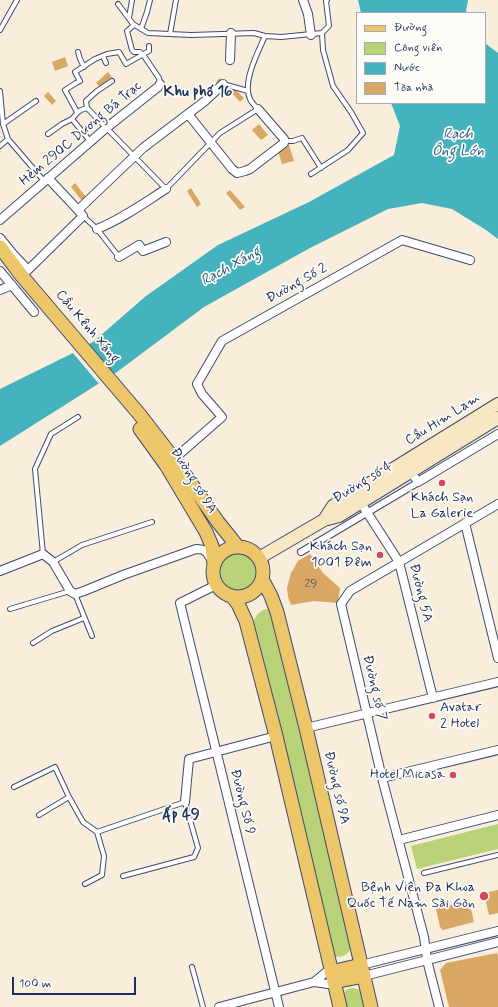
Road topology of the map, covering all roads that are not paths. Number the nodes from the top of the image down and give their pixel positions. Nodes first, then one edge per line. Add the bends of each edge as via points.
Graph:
1 (17, 0) edge
2 (132, 0) edge
3 (150, 0) edge
4 (176, 0) edge
5 (303, 0) edge
6 (327, 0) edge
7 (118, 4) dead end
8 (129, 18) junction
9 (134, 25) junction
10 (141, 28) junction
11 (0, 30) edge
12 (232, 33) junction
13 (170, 34) junction
14 (322, 34) junction
15 (311, 35) junction
16 (265, 36) junction
17 (149, 46) dead end
18 (78, 52) dead end
19 (142, 54) junction
20 (103, 56) junction
21 (230, 60) dead end
22 (106, 63) dead end
23 (84, 67) junction
24 (112, 81) dead end
25 (160, 84) joint
26 (223, 84) joint
27 (0, 90) edge
28 (248, 91) junction
29 (36, 101) dead end
30 (87, 108) junction
31 (258, 108) junction
32 (77, 112) junction
33 (188, 114) junction
34 (72, 119) junction
35 (3, 124) junction
36 (106, 128) junction
37 (48, 134) dead end
38 (8, 139) junction
39 (90, 141) junction
40 (211, 142) junction
41 (284, 142) junction
42 (0, 146) edge
43 (134, 156) junction
44 (322, 168) junction
45 (311, 174) dead end
46 (46, 180) junction
47 (166, 188) junction
48 (81, 213) junction
49 (0, 220) edge
50 (97, 229) junction
51 (0, 238) edge
52 (166, 242) dead end
53 (0, 247) edge
54 (119, 256) joint
55 (470, 260) dead end
56 (3, 265) edge
57 (12, 285) junction
58 (0, 290) edge
59 (34, 312) dead end
60 (498, 404) edge
61 (78, 417) dead end
62 (137, 418) junction
63 (498, 418) edge
64 (497, 437) edge
65 (174, 459) junction
66 (407, 467) junction
67 (498, 504) edge
68 (364, 508) junction
69 (324, 520) junction
70 (152, 522) dead end
71 (465, 523) junction
72 (238, 547) junction
73 (301, 552) dead end
74 (43, 554) junction
75 (259, 558) junction
76 (53, 562) junction
77 (399, 562) junction
78 (214, 564) junction
79 (0, 571) edge
80 (262, 579) junction
81 (216, 585) junction
82 (72, 592) junction
83 (232, 596) junction
84 (10, 609) dead end
85 (84, 618) junction
86 (92, 636) dead end
87 (33, 643) dead end
88 (498, 658) edge
89 (498, 682) edge
90 (433, 698) junction
91 (366, 713) junction
92 (306, 728) junction
93 (276, 736) junction
94 (498, 750) edge
95 (216, 751) junction
96 (382, 778) junction
97 (14, 787) dead end
98 (69, 797) junction
99 (185, 802) junction
100 (39, 815) dead end
101 (498, 815) edge
102 (97, 832) junction
103 (399, 840) junction
104 (498, 855) edge
105 (424, 873) dead end
106 (123, 876) dead end
107 (85, 884) dead end
108 (498, 931) edge
109 (498, 942) edge
110 (426, 949) junction
111 (428, 960) junction
112 (192, 967) dead end
113 (362, 970) junction
114 (333, 977) junction
115 (276, 992) junction
116 (241, 1004) edge
117 (203, 1007) edge
118 (219, 1007) edge
119 (279, 1007) edge
120 (340, 1007) edge
121 (371, 1007) edge
122 (439, 1007) edge

1 - 11 lane
2 - 8 lane
3 - 10 lane
4 - 13 lane
5 - 15 street
6 - 14 lane via 329,26
7 - 8 lane
8 - 9 lane
9 - 10 lane
9 - 19 lane via 127,31 128,38 132,50
10 - 13 lane via 148,33
12 - 13 lane
12 - 16 lane
12 - 21 street
14 - 15 lane
14 - 44 lane via 323,50 333,86 363,134 348,150
15 - 16 lane via 281,38
16 - 28 lane via 250,70
17 - 19 lane via 149,51
18 - 23 lane
19 - 20 lane via 126,64 118,52
19 - 25 lane via 159,78
20 - 22 lane
20 - 23 lane
23 - 32 lane via 75,72 80,81 65,90
24 - 30 lane via 86,101
25 - 36 street, Hẻm 290C Dương Bá Trạc
26 - 28 lane
26 - 33 street
27 - 35 lane
28 - 31 lane via 250,100
29 - 35 lane
30 - 32 lane
30 - 36 lane
31 - 40 lane via 220,133
31 - 41 street
32 - 34 lane
33 - 40 street
33 - 43 street
34 - 37 lane
34 - 39 lane
35 - 38 lane
36 - 39 street, Hẻm 290C Dương Bá Trạc
36 - 43 lane
38 - 42 lane
38 - 46 lane
39 - 46 street, Hẻm 290C Dương Bá Trạc
40 - 41 street via 237,173 250,169
40 - 47 lane
41 - 44 lane via 302,138
43 - 47 lane
43 - 48 street
44 - 45 lane
46 - 48 street
46 - 49 street, Hẻm 290C Dương Bá Trạc
47 - 50 street via 132,212
48 - 50 lane
48 - 51 street via 28,270
50 - 54 lane
52 - 54 street via 143,251 139,245
53 - 56 main road, Cầu Kênh Xáng
55 - 65 street, Đường Số 2 via 402,240 222,342 197,384 202,394 222,417
56 - 57 street
56 - 62 main road, Cầu Kênh Xáng
57 - 58 street
57 - 59 street
60 - 66 main road, Cầu Him Lam
61 - 74 lane via 51,434 35,469
62 - 65 main road, Đường số 9A
62 - 78 main road, Đường số 9A via 206,532 212,546
63 - 66 main road, Cầu Him Lam
64 - 66 street, Đường số 4 via 418,482
64 - 68 street
65 - 72 main road, Đường số 9A
66 - 68 main road, Đường số 4
66 - 69 main road, Đường số 4 via 333,506
67 - 71 street, Đường số 7
68 - 69 main road, Đường số 4
68 - 73 street
68 - 77 street, Đường 5A
69 - 75 main road, Đường số 4
70 - 76 lane via 82,546
71 - 77 street, Đường số 7
71 - 88 street
72 - 75 main road via 253,552
72 - 78 main road via 223,552
74 - 76 street
74 - 79 street
75 - 80 main road
76 - 82 street
77 - 90 street, Đường 5A
77 - 91 street, Đường số 7 via 350,591 341,604
78 - 81 main road
78 - 82 street via 207,552 196,549 84,591
80 - 83 main road via 254,592 239,597
80 - 92 main road, Đường số 9A via 277,612
81 - 83 main road via 221,591
81 - 95 street, Đường Số 9 via 180,603
82 - 84 lane
82 - 85 lane
83 - 93 main road via 246,620
85 - 86 lane
85 - 87 lane via 52,631
89 - 90 street
90 - 91 street
91 - 92 street
91 - 96 street, Đường số 7
92 - 113 main road, Đường số 9A
93 - 95 street
93 - 114 main road
94 - 96 street
95 - 99 street via 189,759
95 - 115 street, Đường Số 9
96 - 103 street, Đường số 7
97 - 98 lane via 55,767
98 - 100 lane
98 - 102 lane via 83,822
99 - 102 lane
99 - 106 lane via 198,848 194,857
101 - 103 street
102 - 107 lane via 104,856 102,875
103 - 110 street, Đường số 7
104 - 105 lane
108 - 110 street
109 - 111 street
110 - 111 street, Đường số 7
110 - 113 street
111 - 113 street
111 - 122 street
112 - 117 lane
113 - 114 main road
113 - 121 main road, Đường số 9A
114 - 115 street via 325,973 314,982
114 - 120 main road
115 - 116 street
115 - 119 street, Đường Số 9
116 - 118 street

